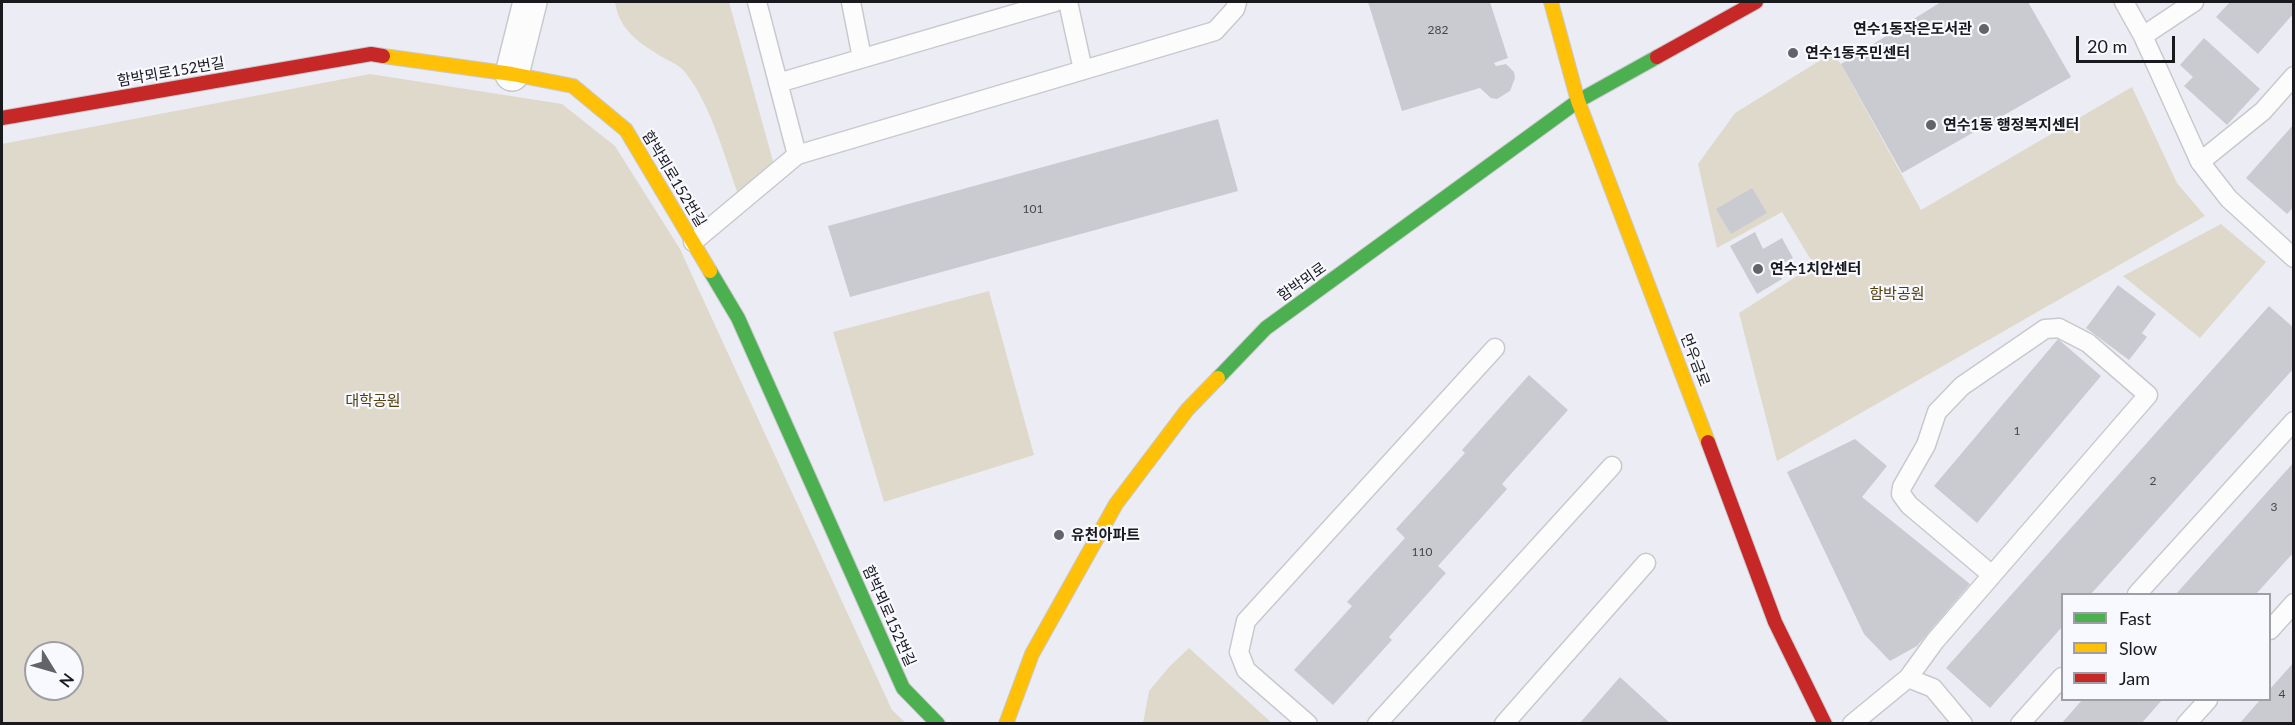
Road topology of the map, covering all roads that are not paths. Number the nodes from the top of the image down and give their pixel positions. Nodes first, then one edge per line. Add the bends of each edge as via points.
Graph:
1 (530, 2) edge
2 (757, 2) edge
3 (851, 2) edge
4 (1055, 2) edge
5 (1068, 2) edge
6 (1238, 2) edge
7 (1551, 2) edge
8 (1756, 2) edge
9 (2124, 2) edge
10 (2194, 2) edge
11 (2143, 36) junction
12 (862, 58) junction
13 (1083, 70) junction
14 (512, 74) junction
15 (2294, 76) edge
16 (778, 83) junction
17 (1578, 101) junction
18 (2, 118) edge
19 (797, 155) junction
20 (2200, 162) junction
21 (693, 242) junction
22 (2294, 258) edge
23 (1495, 348) dead end
24 (2294, 421) edge
25 (1612, 466) dead end
26 (1646, 563) dead end
27 (1992, 575) junction
28 (2138, 593) edge
29 (2294, 603) edge
30 (2271, 629) edge
31 (1908, 678) junction
32 (2061, 678) edge
33 (2206, 701) edge
34 (938, 723) edge
35 (1006, 723) edge
36 (1308, 723) edge
37 (1377, 723) edge
38 (1504, 723) edge
39 (1825, 723) edge
40 (1852, 723) edge
41 (1963, 723) edge
42 (2020, 723) edge
43 (2186, 723) edge

1 - 14 street
2 - 16 lane
3 - 12 lane
4 - 12 lane
5 - 13 lane
6 - 13 lane via 1215,31
7 - 17 main road, 먼우금로
8 - 17 main road, 함박뫼로
9 - 11 lane
10 - 11 lane
11 - 20 lane
12 - 16 lane
13 - 19 lane
14 - 18 main road, 함박뫼로152번길 via 370,54
14 - 21 main road, 함박뫼로152번길 via 573,86 626,130
15 - 20 lane via 2263,111
16 - 19 lane
17 - 35 main road, 함박뫼로 via 1266,328 1187,410 1116,504 1032,654
17 - 39 main road, 먼우금로 via 1775,622
19 - 21 lane
20 - 22 lane via 2229,199
21 - 34 main road, 함박뫼로152번길 via 738,318 903,688
23 - 36 lane via 1246,621 1239,652 1246,670
24 - 28 lane
25 - 37 lane
26 - 38 lane
27 - 27 lane via 2148,395 2088,343 2059,328 2045,329 1962,386 1937,412 1926,445 1902,487 1901,494 1909,506
27 - 31 lane
29 - 30 lane
31 - 40 lane
31 - 41 lane via 1933,688
32 - 42 lane
33 - 43 lane

